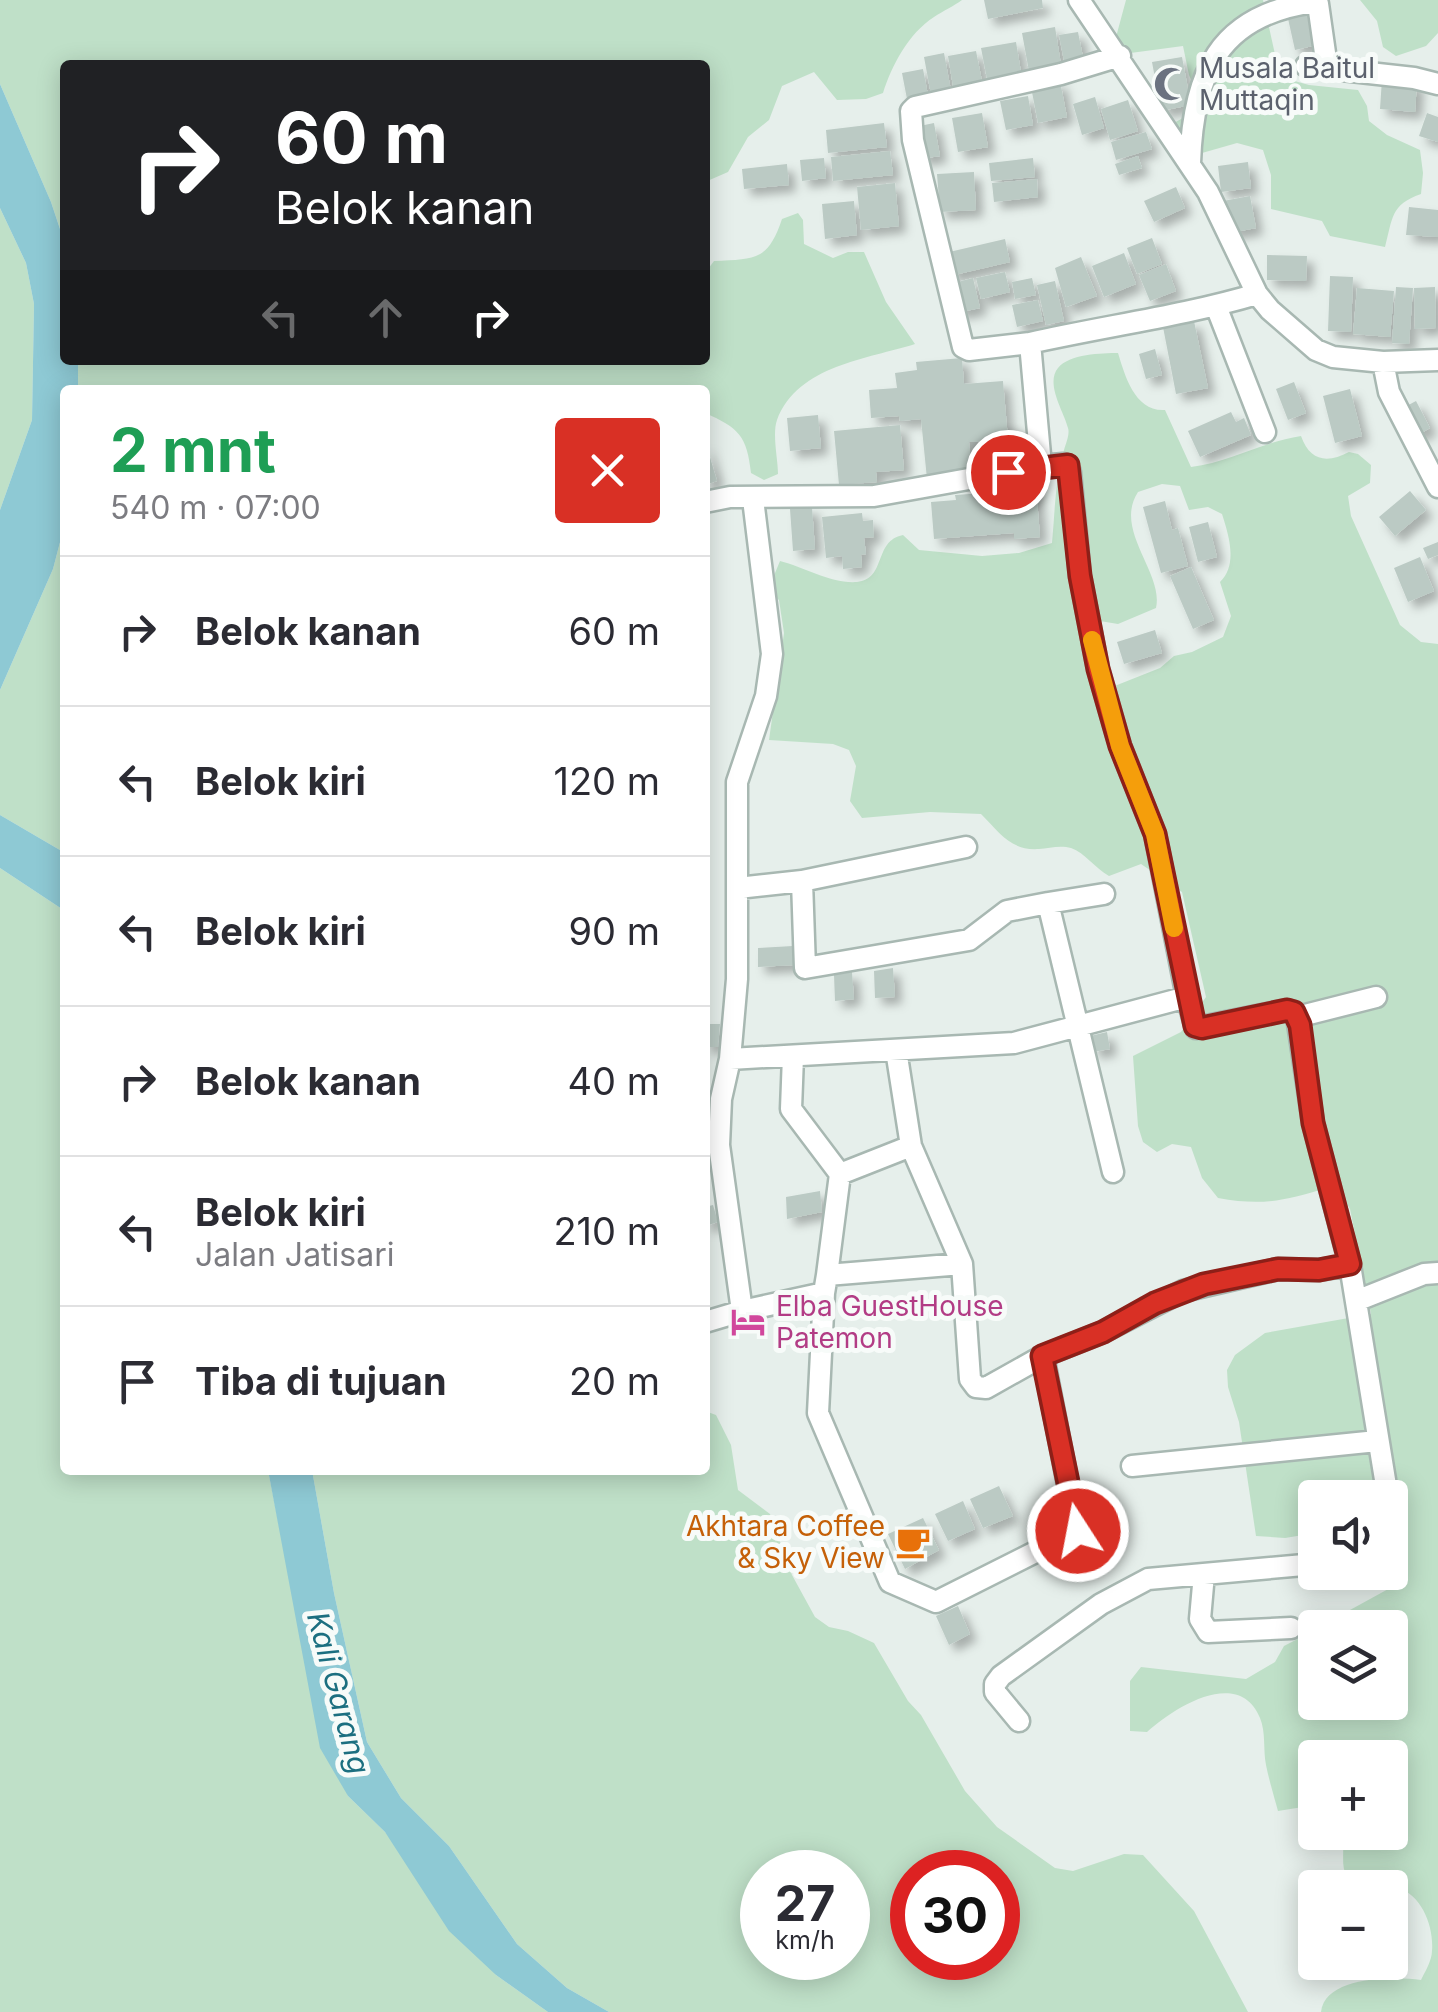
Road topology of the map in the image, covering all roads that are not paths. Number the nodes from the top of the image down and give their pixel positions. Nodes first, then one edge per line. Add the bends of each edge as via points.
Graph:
1 (1079, 0) edge
2 (1120, 56) junction
3 (1438, 84) edge
4 (1190, 163) junction
5 (1257, 294) junction
6 (1216, 306) junction
7 (1030, 343) junction
8 (1438, 360) edge
9 (1382, 362) junction
10 (1265, 432) dead end
11 (1041, 466) junction
12 (1438, 486) edge
13 (754, 499) junction
14 (710, 501) edge
15 (966, 846) dead end
16 (802, 881) junction
17 (738, 888) junction
18 (1104, 894) dead end
19 (1048, 903) junction
20 (1376, 997) dead end
21 (1187, 998) junction
22 (1297, 1017) junction
23 (1078, 1026) junction
24 (896, 1050) junction
25 (794, 1056) junction
26 (730, 1059) junction
27 (712, 1146) edge
28 (910, 1146) junction
29 (1113, 1172) dead end
30 (840, 1174) junction
31 (962, 1264) junction
32 (1350, 1264) junction
33 (1438, 1273) edge
34 (825, 1284) junction
35 (1356, 1301) junction
36 (742, 1311) junction
37 (710, 1321) edge
38 (1042, 1356) junction
39 (1377, 1442) junction
40 (1132, 1466) dead end
41 (1384, 1480) edge
42 (1298, 1566) edge
43 (1204, 1574) junction
44 (1291, 1628) dead end
45 (1019, 1721) dead end

1 - 2 street
2 - 4 street
2 - 7 street via 911,111 963,347
3 - 4 street via 1317,66 1318,4 1276,9 1234,33 1214,55 1191,129
4 - 5 street
5 - 6 street
5 - 9 street via 1316,350
6 - 7 street
6 - 10 street
7 - 11 street
8 - 9 street
9 - 12 street via 1389,392
11 - 13 street via 874,496
11 - 21 street via 1068,465 1070,472 1098,669 1155,834
13 - 14 street
13 - 17 street via 772,654 766,696 737,782
15 - 16 street
16 - 17 street
16 - 19 street via 805,968 969,940 1006,911
17 - 26 street
18 - 19 street
19 - 23 street
20 - 22 street
21 - 22 street via 1196,1028 1287,1010
21 - 23 street
22 - 32 street via 1313,1123
23 - 24 street via 1014,1043
23 - 29 street
24 - 25 street
24 - 28 street
25 - 26 street
25 - 30 street via 791,1109
26 - 27 street
27 - 36 street
28 - 30 street
28 - 31 street
30 - 34 street
31 - 34 street
31 - 38 street via 970,1379 976,1387 986,1388
32 - 35 street
32 - 38 street via 1204,1284
33 - 35 street
34 - 36 street
34 - 38 street via 818,1413 890,1582 936,1602 1078,1531
35 - 39 street
36 - 37 street
39 - 40 street
39 - 41 street
42 - 43 street
43 - 44 street via 1200,1619 1208,1632
43 - 45 street via 1148,1579 1101,1604 1001,1676 995,1692

